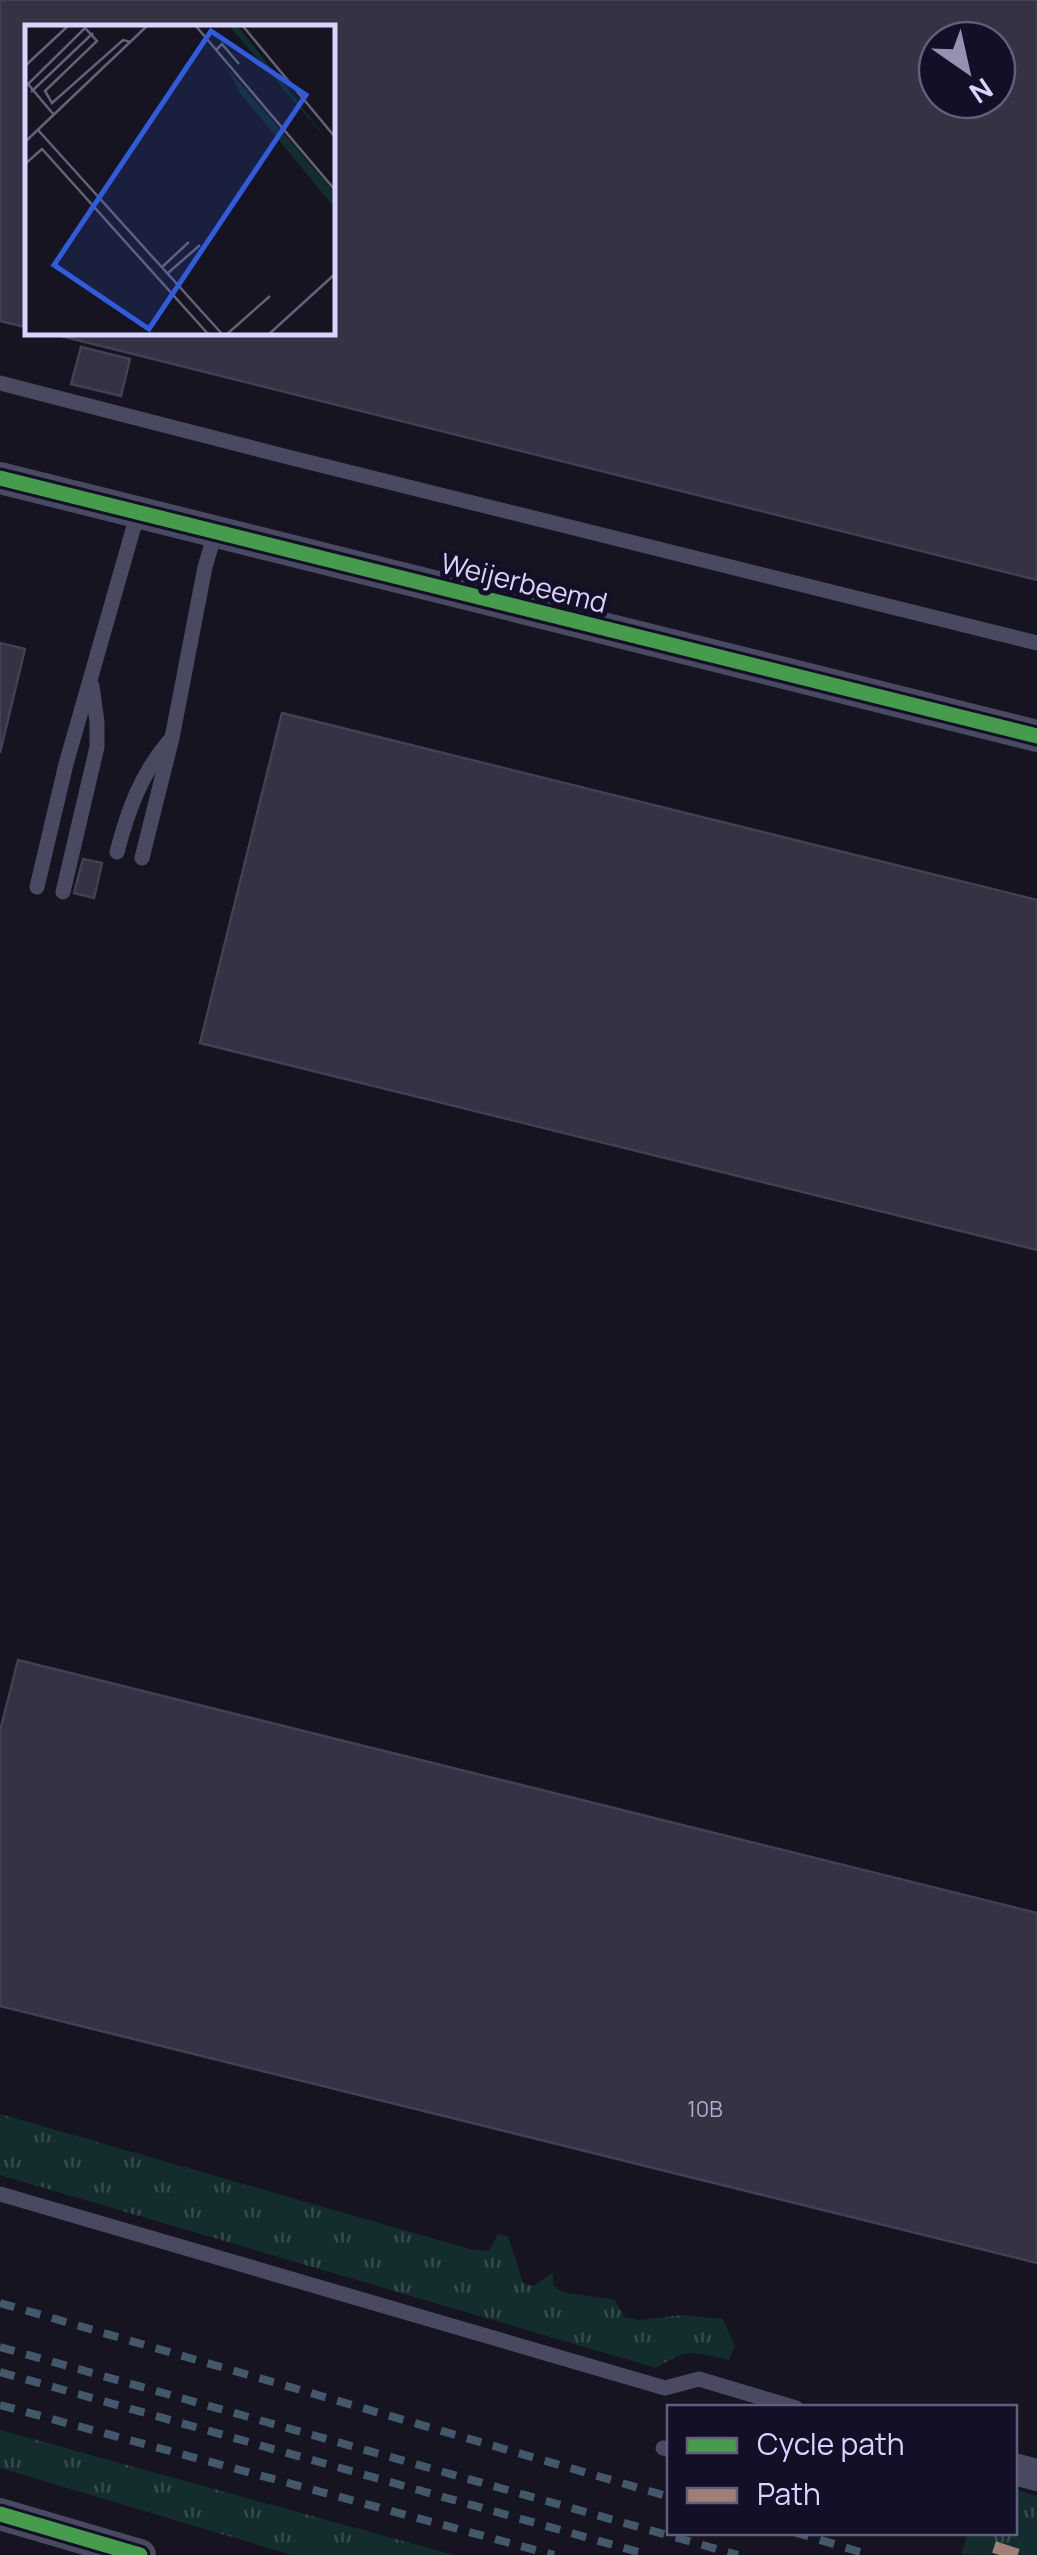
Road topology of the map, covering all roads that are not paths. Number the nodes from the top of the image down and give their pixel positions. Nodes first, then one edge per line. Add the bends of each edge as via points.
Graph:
1 (0, 383) edge
2 (0, 478) edge
3 (138, 512) junction
4 (214, 533) junction
5 (1037, 643) edge
6 (91, 679) junction
7 (1037, 736) edge
8 (172, 738) junction
9 (117, 852) dead end
10 (142, 858) dead end
11 (36, 887) dead end
12 (63, 892) dead end
13 (0, 2194) edge
14 (786, 2405) edge
15 (0, 2514) edge
16 (140, 2555) edge

1 - 5 lane
2 - 3 street, Weijerbeemd
3 - 4 street, Weijerbeemd
3 - 6 lane
4 - 7 street, Weijerbeemd
4 - 8 lane
6 - 11 lane
6 - 12 lane via 97,748
8 - 9 lane via 136,793
8 - 10 lane
13 - 14 lane via 665,2388 699,2380
15 - 16 street

